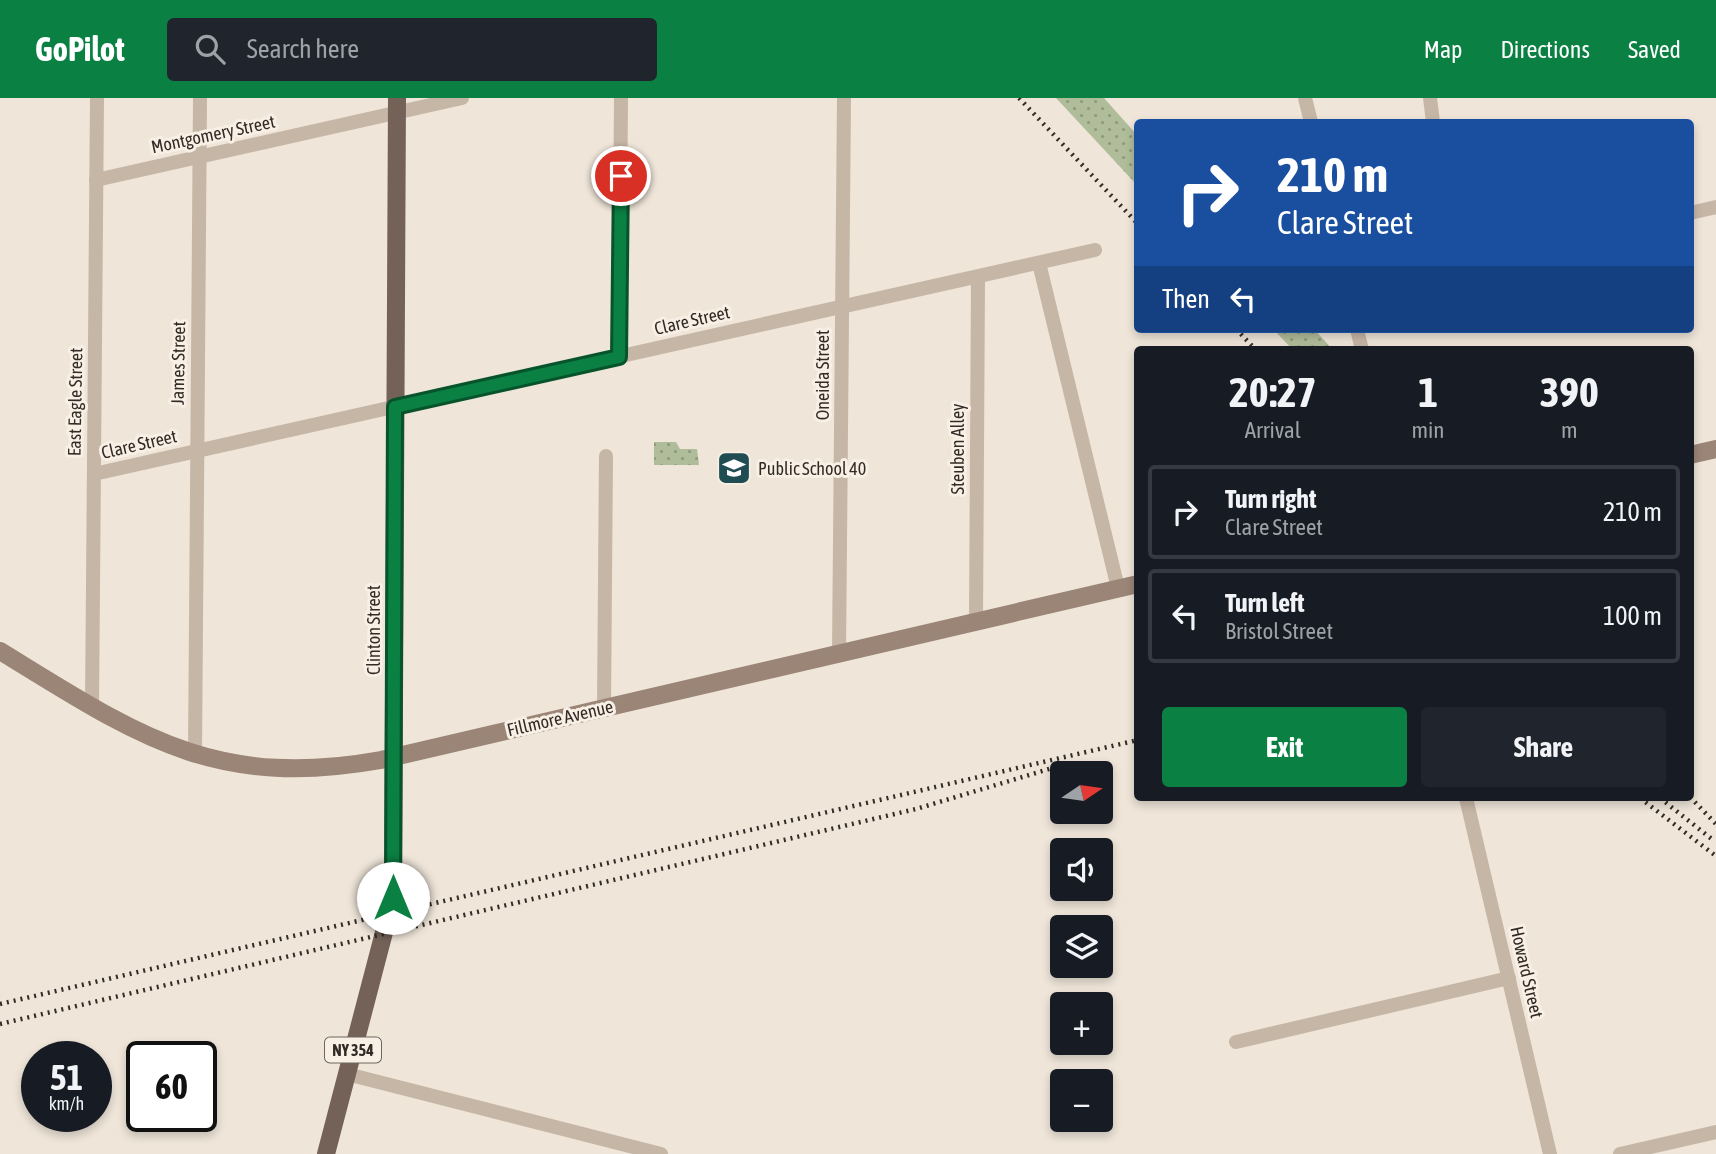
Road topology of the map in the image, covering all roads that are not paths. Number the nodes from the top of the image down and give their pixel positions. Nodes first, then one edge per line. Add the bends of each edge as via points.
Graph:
1 (96, 98) edge
2 (200, 98) edge
3 (462, 98) edge
4 (621, 98) edge
5 (844, 98) edge
6 (1305, 98) edge
7 (1430, 98) edge
8 (397, 106) edge
9 (1310, 119) edge
10 (1433, 119) edge
11 (200, 157) junction
12 (96, 180) junction
13 (1716, 207) edge
14 (1694, 212) edge
15 (1094, 250) dead end
16 (1039, 263) junction
17 (978, 278) junction
18 (842, 307) junction
19 (619, 357) junction
20 (395, 407) junction
21 (1716, 449) edge
22 (197, 451) junction
23 (1694, 454) edge
24 (606, 456) dead end
25 (94, 474) junction
26 (1134, 585) edge
27 (1118, 588) junction
28 (976, 621) junction
29 (0, 651) edge
30 (839, 653) junction
31 (92, 707) junction
32 (604, 708) junction
33 (195, 755) junction
34 (393, 757) junction
35 (1467, 801) edge
36 (1508, 978) junction
37 (1236, 1042) dead end
38 (346, 1074) junction
39 (1716, 1132) edge
40 (326, 1154) edge
41 (661, 1154) edge
42 (1550, 1154) edge
43 (1620, 1154) edge

1 - 12 street, East Eagle Street
2 - 11 street, James Street
3 - 8 street, Montgomery Street
4 - 19 street
5 - 18 street, Oneida Street
6 - 9 street
7 - 10 street
8 - 11 street, Montgomery Street
8 - 20 main road, Clinton Street / NY 354
11 - 12 street, Montgomery Street
11 - 22 street, James Street
12 - 25 street, East Eagle Street
13 - 14 street
15 - 16 street, Clare Street
16 - 17 street, Clare Street
16 - 27 street
17 - 18 street, Clare Street
17 - 28 street, Steuben Alley
18 - 19 street, Clare Street
18 - 30 street, Oneida Street
19 - 20 street, Clare Street
20 - 22 street, Clare Street
20 - 34 main road, Clinton Street / NY 354
21 - 23 street
22 - 25 street, Clare Street
22 - 33 street, James Street
24 - 32 street
25 - 31 street, East Eagle Street
26 - 27 street, Fillmore Avenue
27 - 28 street, Fillmore Avenue
28 - 30 street, Fillmore Avenue
29 - 31 street, Fillmore Avenue
30 - 32 street, Fillmore Avenue
31 - 33 street, Fillmore Avenue via 148,738
32 - 34 street, Fillmore Avenue
33 - 34 street, Fillmore Avenue via 269,768 306,769
34 - 38 main road, Clinton Street / NY 354 via 393,898
35 - 36 street, Howard Street
36 - 37 street
36 - 42 street, Howard Street
38 - 40 main road, Clinton Street / NY 354
38 - 41 street
39 - 43 street

